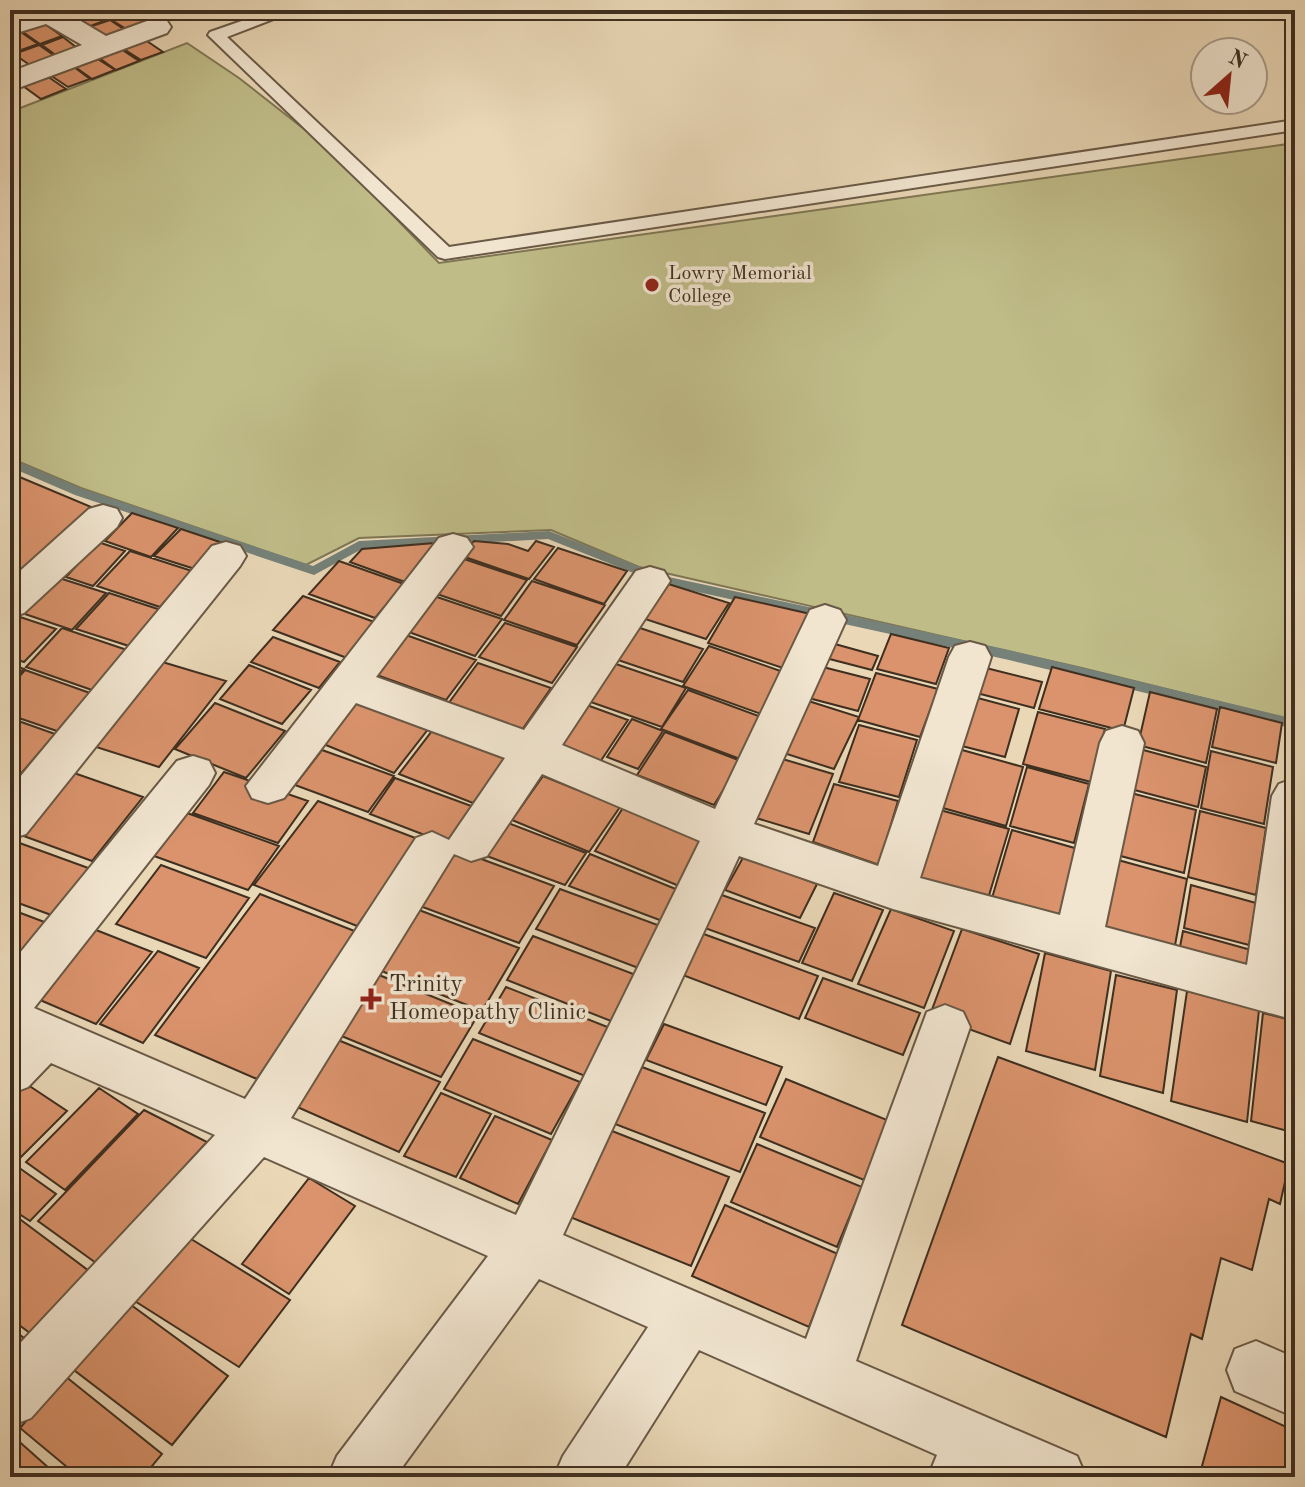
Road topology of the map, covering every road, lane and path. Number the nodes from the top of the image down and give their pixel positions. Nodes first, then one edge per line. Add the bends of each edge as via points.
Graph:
1 (289, 10) edge
2 (53, 12) edge
3 (14, 22) edge
4 (157, 27) dead end
5 (104, 47) junction
6 (10, 82) edge
7 (1295, 125) edge
8 (103, 518) dead end
9 (453, 547) dead end
10 (226, 556) dead end
11 (650, 581) dead end
12 (10, 603) edge
13 (825, 620) dead end
14 (970, 657) dead end
15 (348, 683) junction
16 (1122, 743) dead end
17 (533, 751) junction
18 (193, 773) dead end
19 (268, 786) dead end
20 (1295, 796) edge
21 (10, 821) edge
22 (727, 833) junction
23 (893, 890) junction
24 (1078, 940) junction
25 (1282, 996) edge
26 (945, 1027) dead end
27 (18, 1033) edge
28 (256, 1128) junction
29 (529, 1247) junction
30 (688, 1316) junction
31 (822, 1374) junction
32 (10, 1397) edge
33 (967, 1459) edge
34 (358, 1477) edge
35 (584, 1477) edge
36 (1056, 1477) edge

1 - 7 lane via 216,35 445,253
2 - 3 street
2 - 5 street
4 - 5 street
5 - 6 street
8 - 12 street
9 - 15 street
10 - 21 street
11 - 17 street
13 - 22 street
14 - 23 street
15 - 17 street
15 - 19 street
16 - 24 street
17 - 22 street
17 - 28 street via 451,847
18 - 27 street
20 - 25 street
22 - 23 street
22 - 29 street
23 - 24 street
24 - 25 street
26 - 31 street
27 - 28 street
28 - 29 street
28 - 32 street
29 - 30 street
29 - 34 street
30 - 31 street
30 - 35 street
31 - 33 street
33 - 36 street

